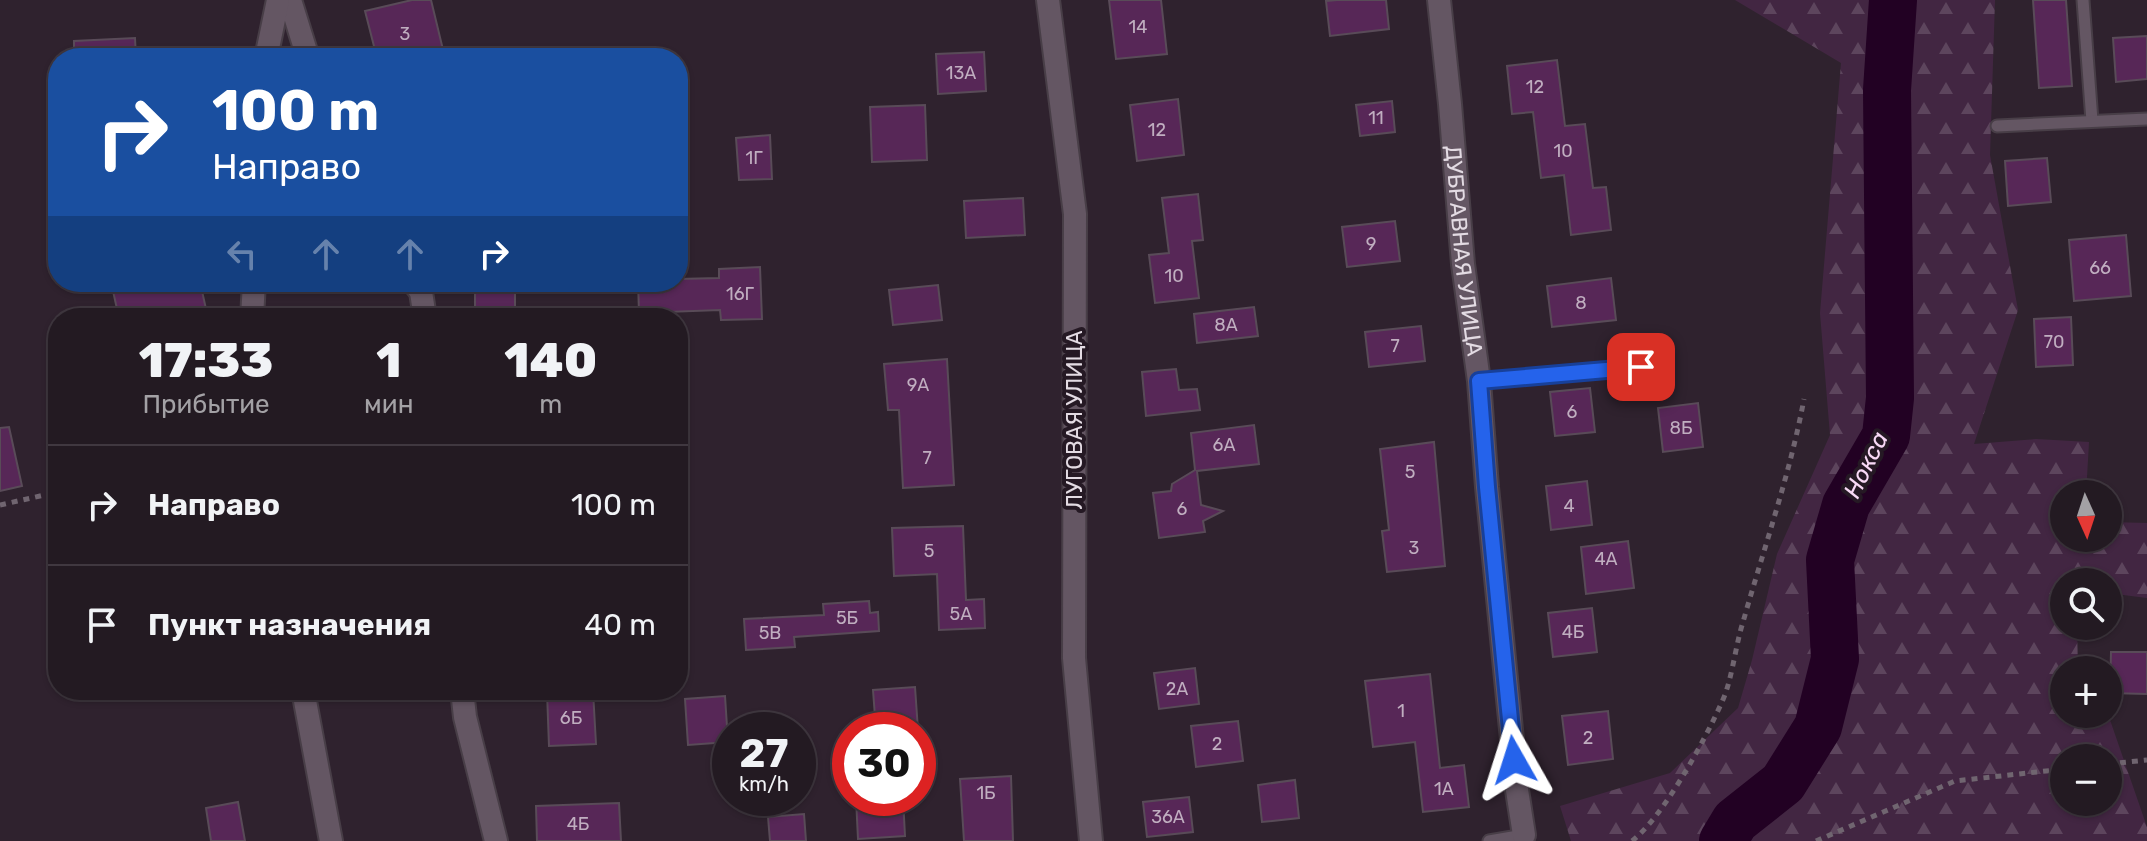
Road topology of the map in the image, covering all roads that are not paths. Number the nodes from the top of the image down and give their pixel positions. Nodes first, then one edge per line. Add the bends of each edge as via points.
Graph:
1 (278, 0) edge
2 (290, 0) edge
3 (1048, 0) edge
4 (1439, 0) edge
5 (2083, 0) edge
6 (268, 48) edge
7 (305, 48) edge
8 (2147, 119) edge
9 (2092, 121) junction
10 (1997, 126) dead end
11 (1641, 367) dead end
12 (1479, 381) junction
13 (305, 700) edge
14 (463, 700) edge
15 (1524, 835) joint
16 (331, 841) edge
17 (496, 841) edge
18 (1091, 841) edge
19 (1489, 841) edge

1 - 6 street
2 - 7 street
3 - 18 street, ЛУГОВАЯ УЛИЦА via 1075,214 1074,658
4 - 12 street, ДУБРАВНАЯ УЛИЦА
5 - 9 lane
8 - 9 lane
9 - 10 lane
11 - 12 lane
12 - 15 street, ДУБРАВНАЯ УЛИЦА
13 - 16 street
14 - 17 street
15 - 19 lane

